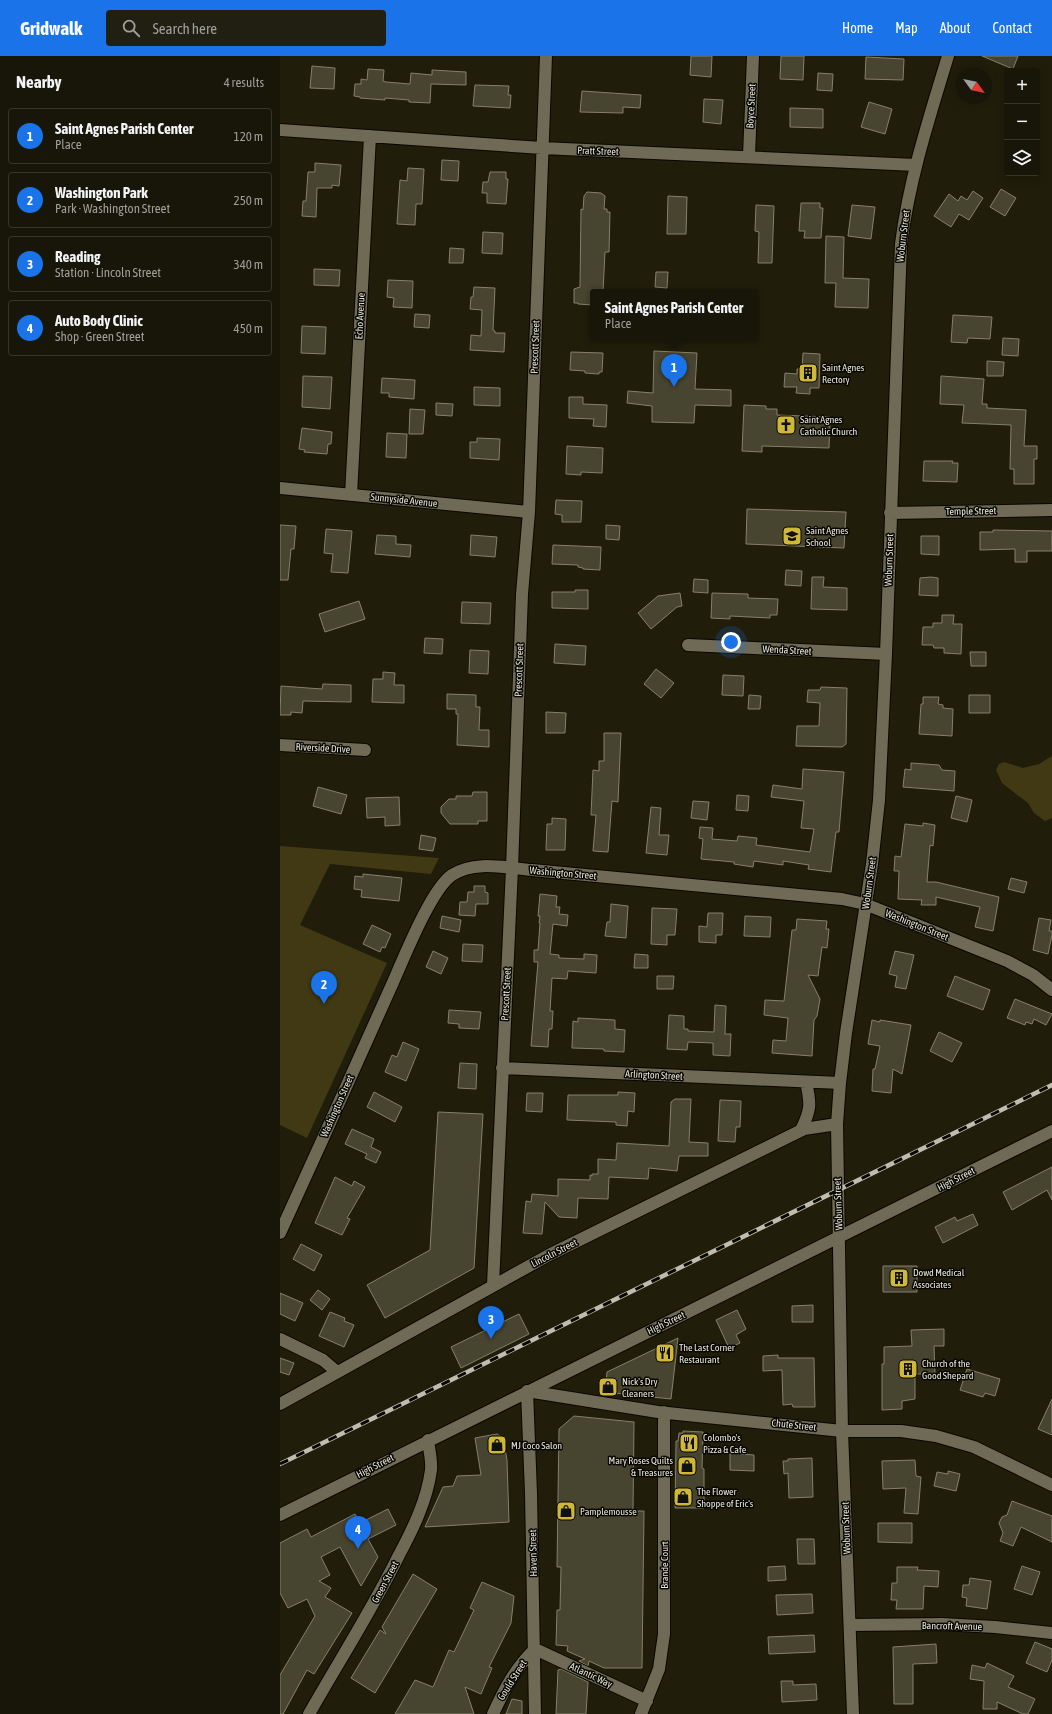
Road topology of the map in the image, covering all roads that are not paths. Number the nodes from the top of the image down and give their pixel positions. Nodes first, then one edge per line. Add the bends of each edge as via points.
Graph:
1 (546, 56) edge
2 (753, 56) edge
3 (948, 56) edge
4 (280, 130) edge
5 (370, 136) junction
6 (542, 148) junction
7 (749, 156) junction
8 (916, 165) junction
9 (280, 488) edge
10 (351, 495) junction
11 (1052, 510) edge
12 (529, 512) junction
13 (890, 513) junction
14 (688, 645) dead end
15 (886, 654) junction
16 (280, 745) edge
17 (365, 750) dead end
18 (512, 868) junction
19 (865, 904) junction
20 (1052, 990) edge
21 (502, 1068) junction
22 (806, 1082) junction
23 (840, 1083) junction
24 (837, 1124) junction
25 (801, 1130) junction
26 (1052, 1132) edge
27 (280, 1233) edge
28 (840, 1238) junction
29 (492, 1285) junction
30 (280, 1339) edge
31 (337, 1372) junction
32 (527, 1392) junction
33 (280, 1404) edge
34 (664, 1412) junction
35 (842, 1430) junction
36 (428, 1440) junction
37 (1052, 1485) edge
38 (280, 1515) edge
39 (851, 1626) junction
40 (1052, 1633) edge
41 (535, 1649) junction
42 (647, 1701) junction
43 (309, 1714) edge
44 (493, 1714) edge
45 (535, 1714) edge
46 (641, 1714) edge
47 (853, 1714) edge

1 - 6 street, Prescott Street
2 - 7 street, Boyce Street
3 - 8 street, Woburn Street
4 - 5 street, Pratt Street
5 - 6 street, Pratt Street
5 - 10 street, Echo Avenue
6 - 7 street, Pratt Street
6 - 12 street, Prescott Street
7 - 8 street, Pratt Street
8 - 13 street, Woburn Street via 904,218 899,265
9 - 10 street, Sunnyside Avenue
10 - 12 street, Sunnyside Avenue
11 - 13 street, Temple Street
12 - 18 street, Prescott Street via 522,594
13 - 15 street, Woburn Street
14 - 15 street, Wenda Street
15 - 19 street, Woburn Street via 879,800
16 - 17 street, Riverside Drive
18 - 19 street, Washington Street via 842,899
18 - 21 street, Prescott Street
18 - 27 street, Washington Street via 482,866 466,869 450,876 436,892
19 - 20 street, Washington Street via 1007,961 1033,975
19 - 23 street, Woburn Street
21 - 22 street, Arlington Street
21 - 29 street, Prescott Street
22 - 23 street, Arlington Street
22 - 25 street via 810,1105
23 - 24 street, Woburn Street
24 - 25 street, Lincoln Street
24 - 28 street, Woburn Street
25 - 29 street, Lincoln Street via 549,1254
26 - 28 street, High Street
28 - 32 street, High Street
28 - 35 street, Woburn Street
29 - 31 street, Lincoln Street
30 - 31 street via 323,1360
31 - 33 street, Lincoln Street
32 - 34 street, Chute Street
32 - 36 street, High Street
32 - 41 street, Haven Street
34 - 35 street, Chute Street
34 - 42 street, Brande Court via 664,1634 659,1669
35 - 37 street, Chute Street via 901,1431 948,1438 990,1453
35 - 39 street, Woburn Street
36 - 38 street, High Street
36 - 43 street, Green Street via 431,1471 428,1487 414,1524 373,1605
39 - 40 street, Bancroft Avenue via 942,1624
39 - 47 street, Woburn Street
41 - 42 street, Atlantic Way
41 - 44 street, Gould Street via 506,1686
41 - 45 street, Haven Street
42 - 46 street, Brande Court

